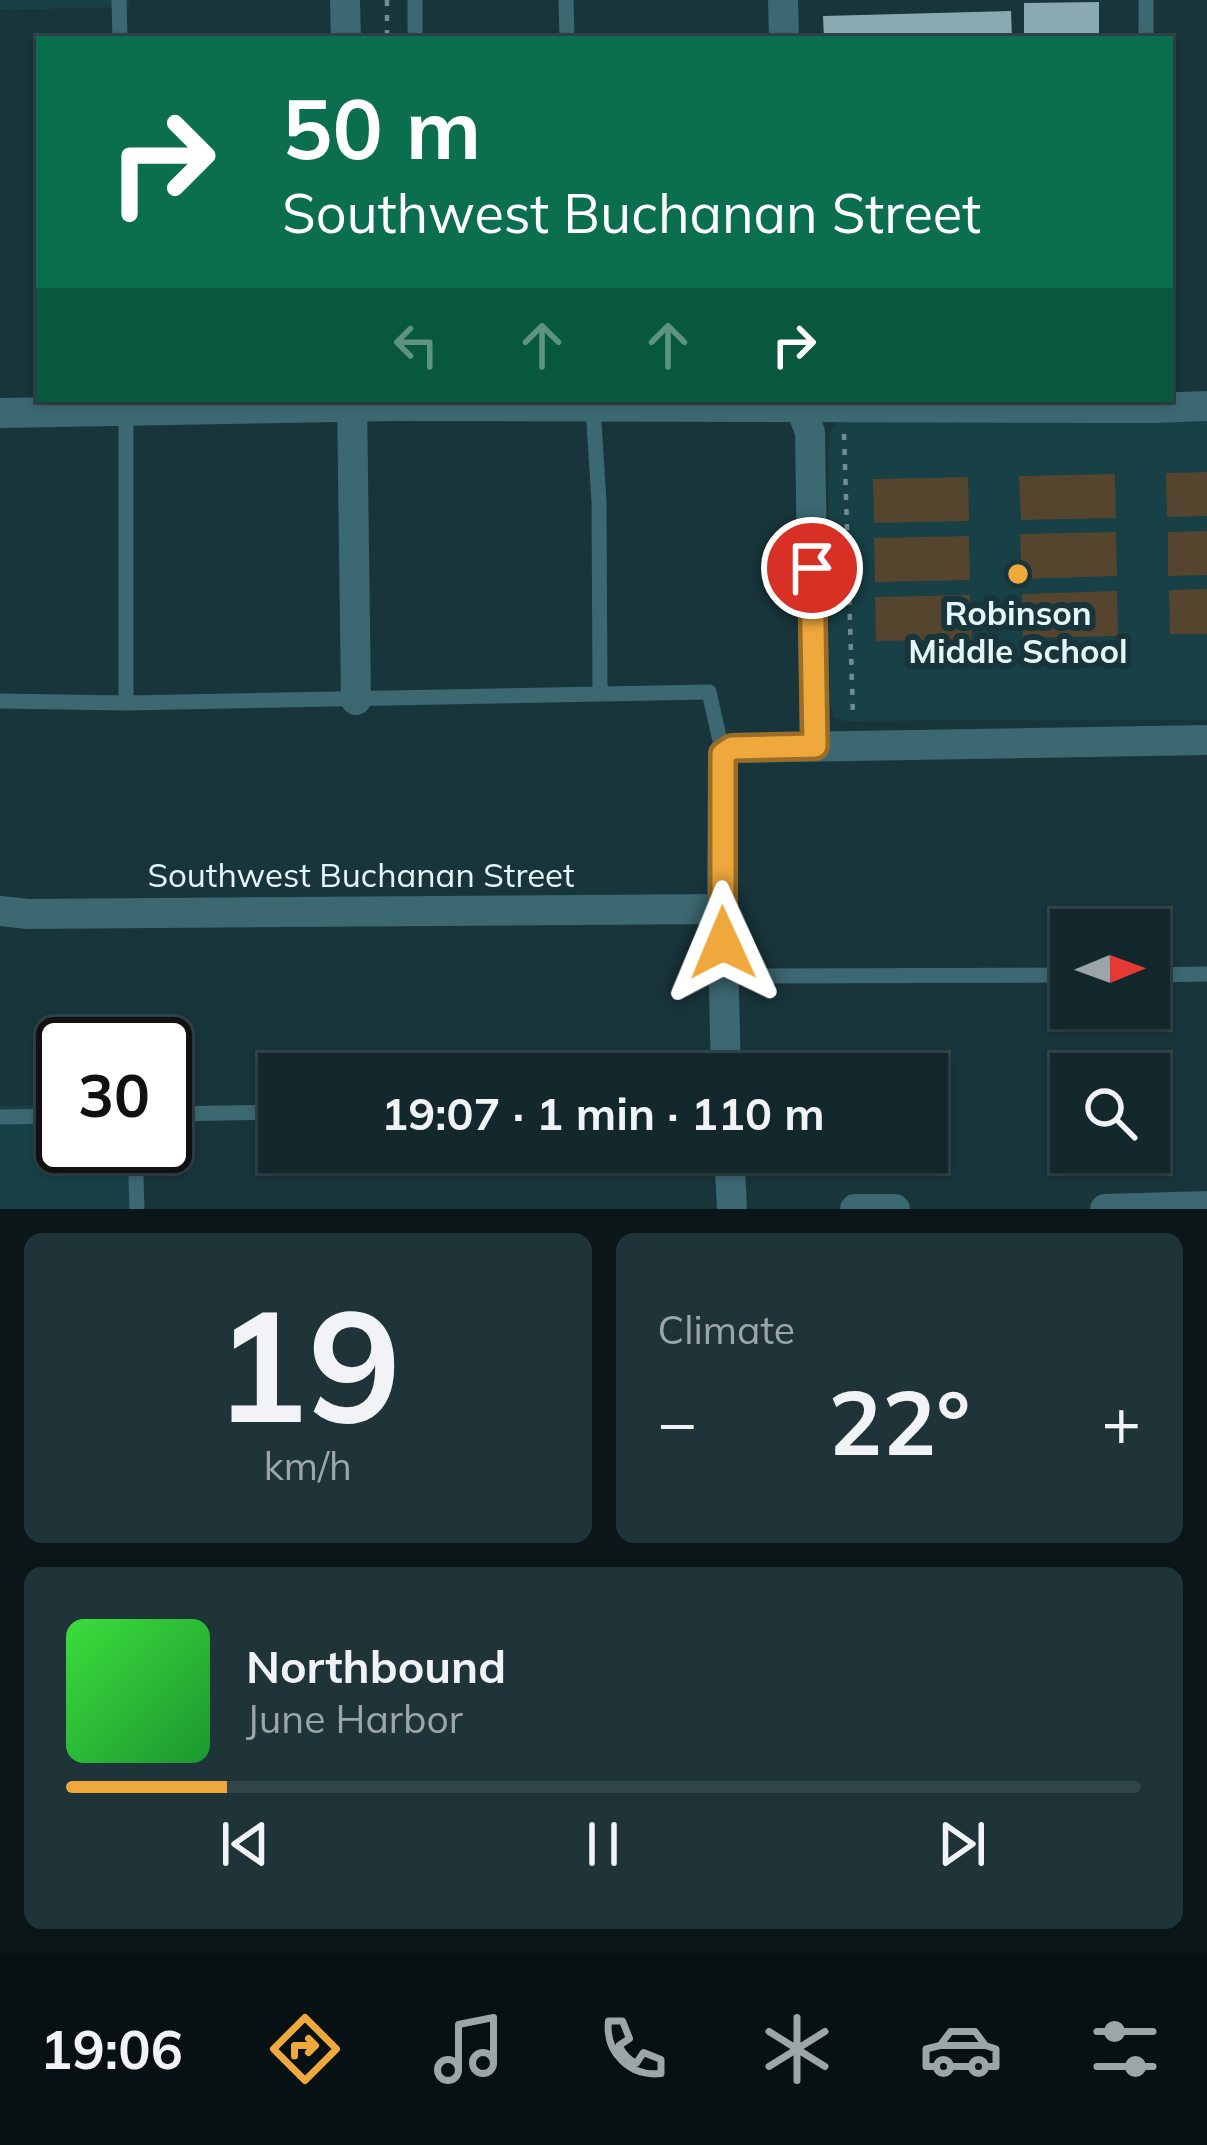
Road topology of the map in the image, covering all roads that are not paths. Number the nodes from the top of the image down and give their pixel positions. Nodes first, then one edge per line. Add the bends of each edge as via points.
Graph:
1 (119, 0) edge
2 (345, 0) edge
3 (415, 0) edge
4 (566, 0) edge
5 (784, 0) edge
6 (1146, 0) edge
7 (120, 36) edge
8 (346, 36) edge
9 (416, 36) edge
10 (567, 36) edge
11 (784, 36) edge
12 (1147, 36) edge
13 (352, 403) edge
14 (798, 403) edge
15 (584, 404) edge
16 (1155, 404) edge
17 (126, 405) edge
18 (1207, 406) edge
19 (0, 412) edge
20 (600, 693) junction
21 (0, 700) edge
22 (356, 700) junction
23 (126, 703) junction
24 (1207, 740) edge
25 (815, 746) junction
26 (723, 754) junction
27 (722, 908) junction
28 (0, 911) edge
29 (1170, 974) edge
30 (1207, 974) edge
31 (1050, 975) edge
32 (724, 976) junction
33 (726, 1053) edge
34 (258, 1112) edge
35 (192, 1114) edge
36 (36, 1116) edge
37 (0, 1117) edge
38 (136, 1173) edge
39 (730, 1173) edge
40 (1207, 1206) edge
41 (137, 1209) edge
42 (732, 1209) edge
43 (855, 1209) edge
44 (895, 1209) edge
45 (1105, 1209) edge

1 - 7 lane
2 - 8 street
3 - 9 lane
4 - 10 lane
5 - 11 street
6 - 12 lane
13 - 15 street
13 - 17 street
13 - 22 street
14 - 15 street
14 - 16 street
14 - 25 street via 810,432
15 - 20 lane via 599,502
16 - 18 street
17 - 19 street
17 - 23 lane
20 - 22 lane
20 - 26 lane via 709,692
21 - 23 lane
22 - 23 lane
24 - 25 street
25 - 26 street
26 - 27 street
27 - 28 street, Southwest Buchanan Street
27 - 32 street
29 - 30 lane
31 - 32 lane
32 - 33 street
34 - 35 lane
36 - 37 lane
38 - 41 lane
39 - 42 street
40 - 45 street
43 - 44 street

